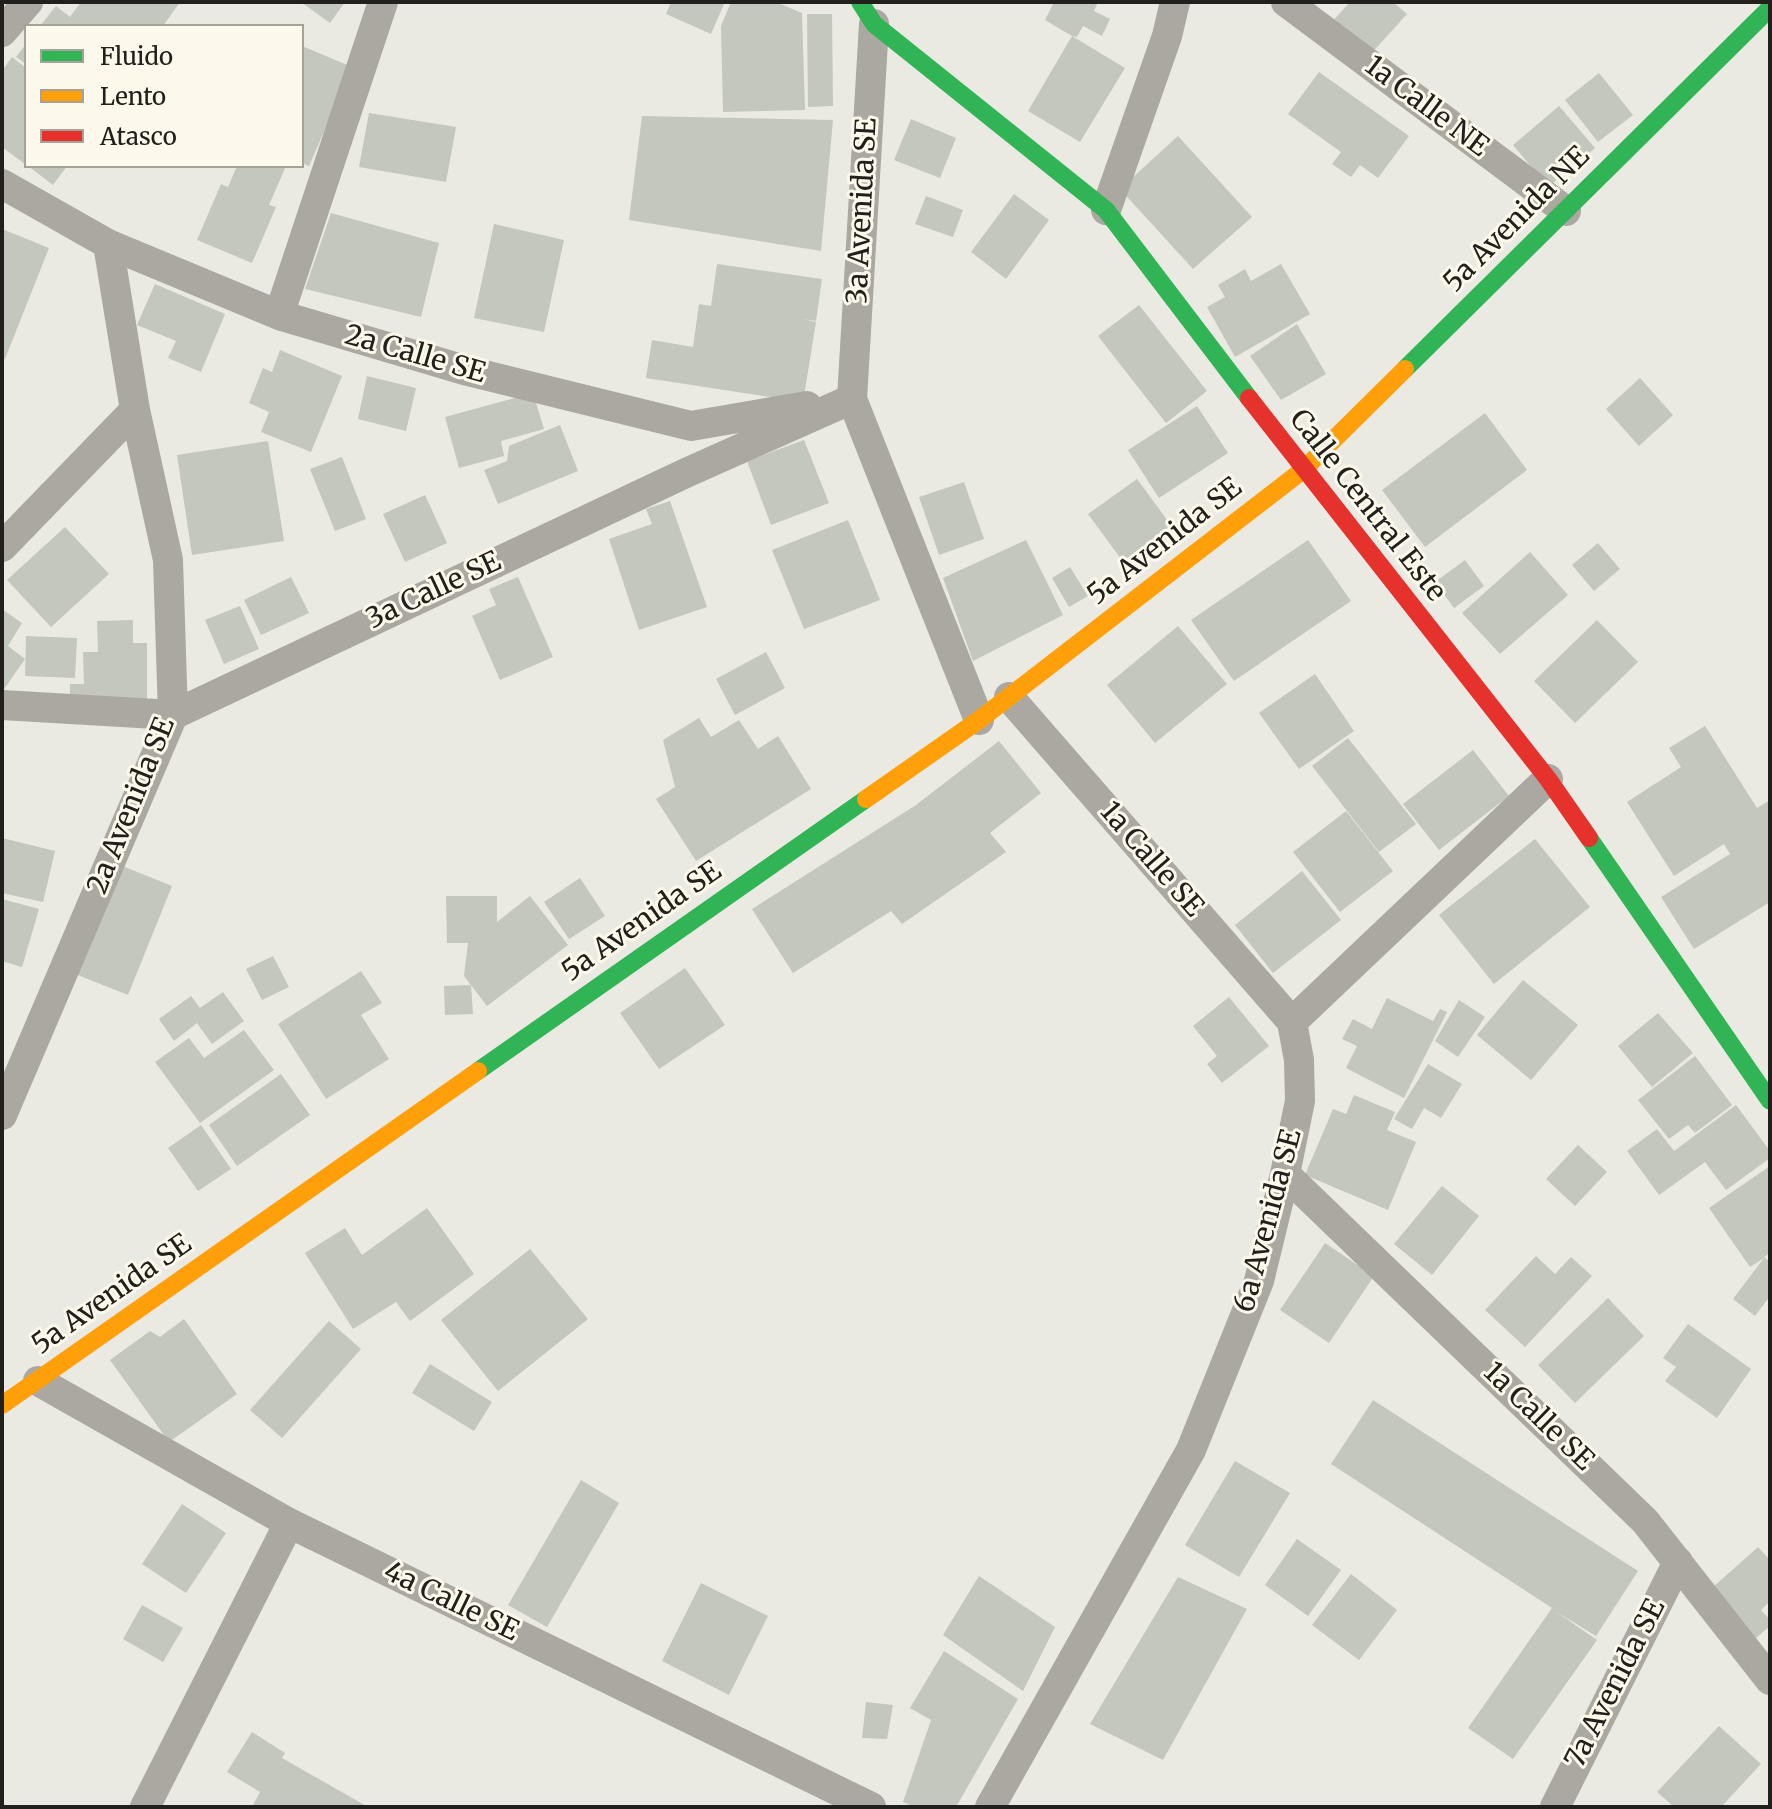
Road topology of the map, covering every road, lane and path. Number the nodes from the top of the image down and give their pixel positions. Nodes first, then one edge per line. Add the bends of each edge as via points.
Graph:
1 (28, 2) edge
2 (383, 2) edge
3 (1175, 2) edge
4 (1286, 2) edge
5 (1770, 8) edge
6 (867, 13) edge
7 (2, 32) edge
8 (2, 184) edge
9 (1106, 210) junction
10 (1566, 211) junction
11 (108, 244) junction
12 (279, 315) junction
13 (852, 399) junction
14 (135, 410) junction
15 (1303, 470) junction
16 (2, 547) edge
17 (1009, 697) junction
18 (2, 705) edge
19 (173, 715) junction
20 (979, 720) junction
21 (1548, 779) junction
22 (1292, 1022) junction
23 (1770, 1101) edge
24 (2, 1115) edge
25 (1285, 1174) junction
26 (38, 1381) junction
27 (2, 1405) edge
28 (289, 1523) junction
29 (1678, 1562) junction
30 (1770, 1680) edge
31 (145, 1807) edge
32 (871, 1807) edge
33 (990, 1807) edge
34 (1555, 1807) edge

1 - 7 street
2 - 12 street
3 - 9 street
4 - 10 street, 1a Calle NE
5 - 10 street, 5a Avenida NE
6 - 9 street, Calle Central Este
6 - 13 street, 3a Avenida SE
8 - 11 street, 2a Calle SE
9 - 15 street, Calle Central Este
10 - 15 street, 5a Avenida NE
11 - 12 street, 2a Calle SE
11 - 14 street, 2a Avenida SE
12 - 13 street, 2a Calle SE via 468,371 691,426
13 - 19 street, 3a Calle SE
13 - 20 street
14 - 16 street
14 - 19 street, 2a Avenida SE via 168,560
15 - 17 street, 5a Avenida SE
15 - 21 street, Calle Central Este
17 - 20 street, 5a Avenida SE
17 - 22 street, 1a Calle SE
18 - 19 street, 3a Calle SE
19 - 24 street, 2a Avenida SE
20 - 26 street, 5a Avenida SE
21 - 22 street
21 - 23 street, Calle Central Este
22 - 25 street, 6a Avenida SE via 1300,1101
25 - 29 street, 1a Calle SE via 1645,1521
25 - 33 street, 6a Avenida SE via 1259,1281 1191,1450
26 - 27 street, 5a Avenida SE
26 - 28 street, 4a Calle SE
28 - 31 street
28 - 32 street, 4a Calle SE
29 - 30 street, 1a Calle SE
29 - 34 street, 7a Avenida SE

